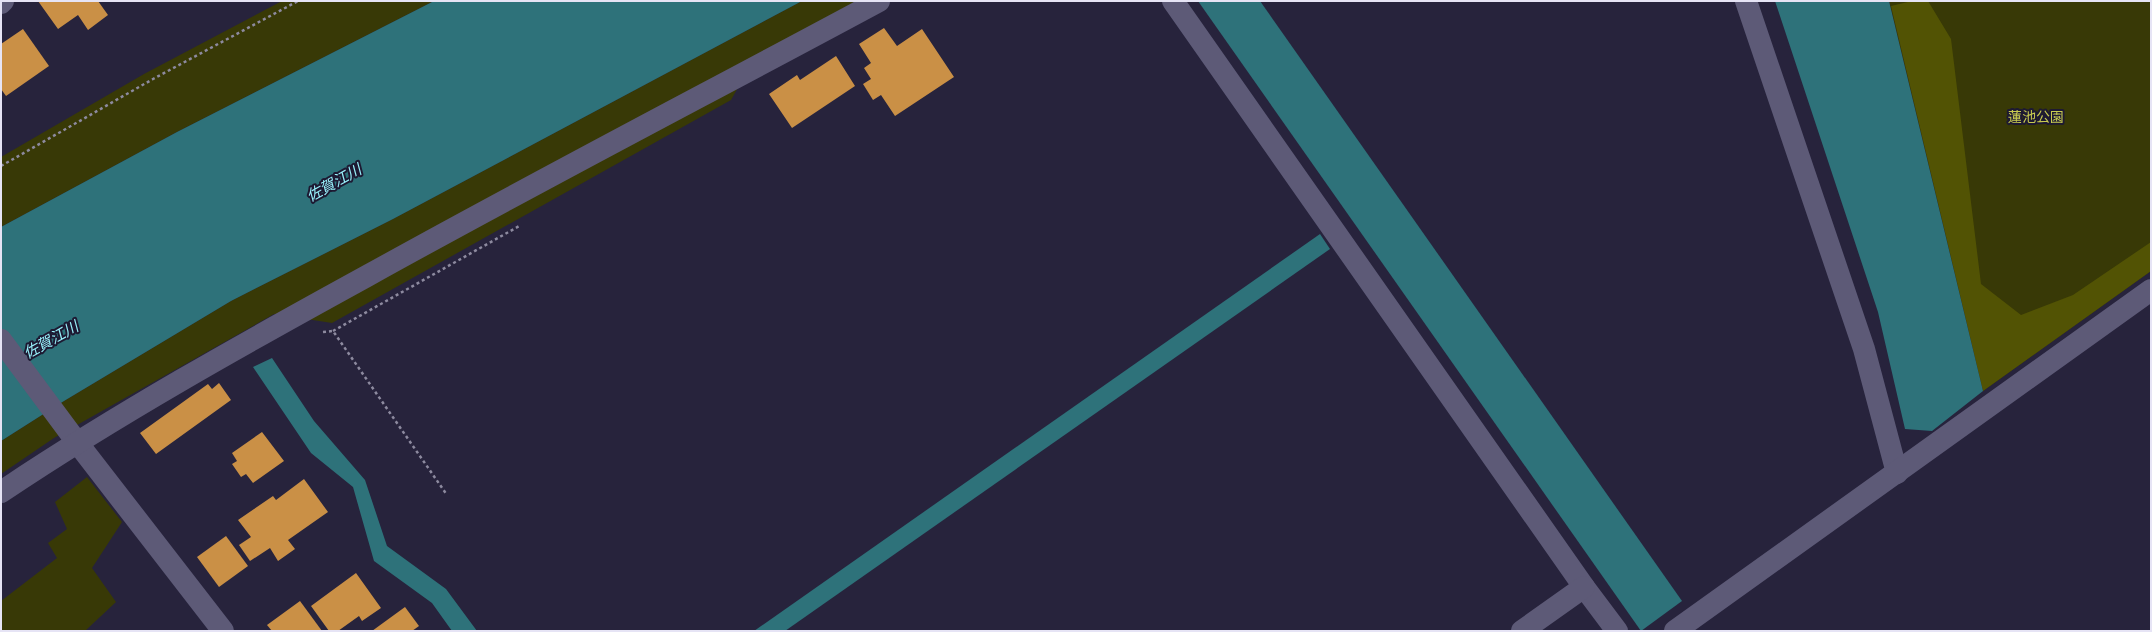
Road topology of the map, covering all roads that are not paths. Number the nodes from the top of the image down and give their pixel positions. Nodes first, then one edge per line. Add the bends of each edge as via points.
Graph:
1 (879, 1) edge
2 (1173, 1) edge
3 (1746, 1) edge
4 (2151, 290) edge
5 (1, 340) edge
6 (73, 436) junction
7 (1897, 473) junction
8 (1, 492) edge
9 (1584, 587) junction
10 (223, 631) edge
11 (1522, 631) edge
12 (1617, 631) edge
13 (1675, 631) edge

1 - 6 street
2 - 9 street
3 - 7 street via 1864,349
4 - 7 street
5 - 6 street
6 - 8 street
6 - 10 street
7 - 13 street
9 - 11 street
9 - 12 street

